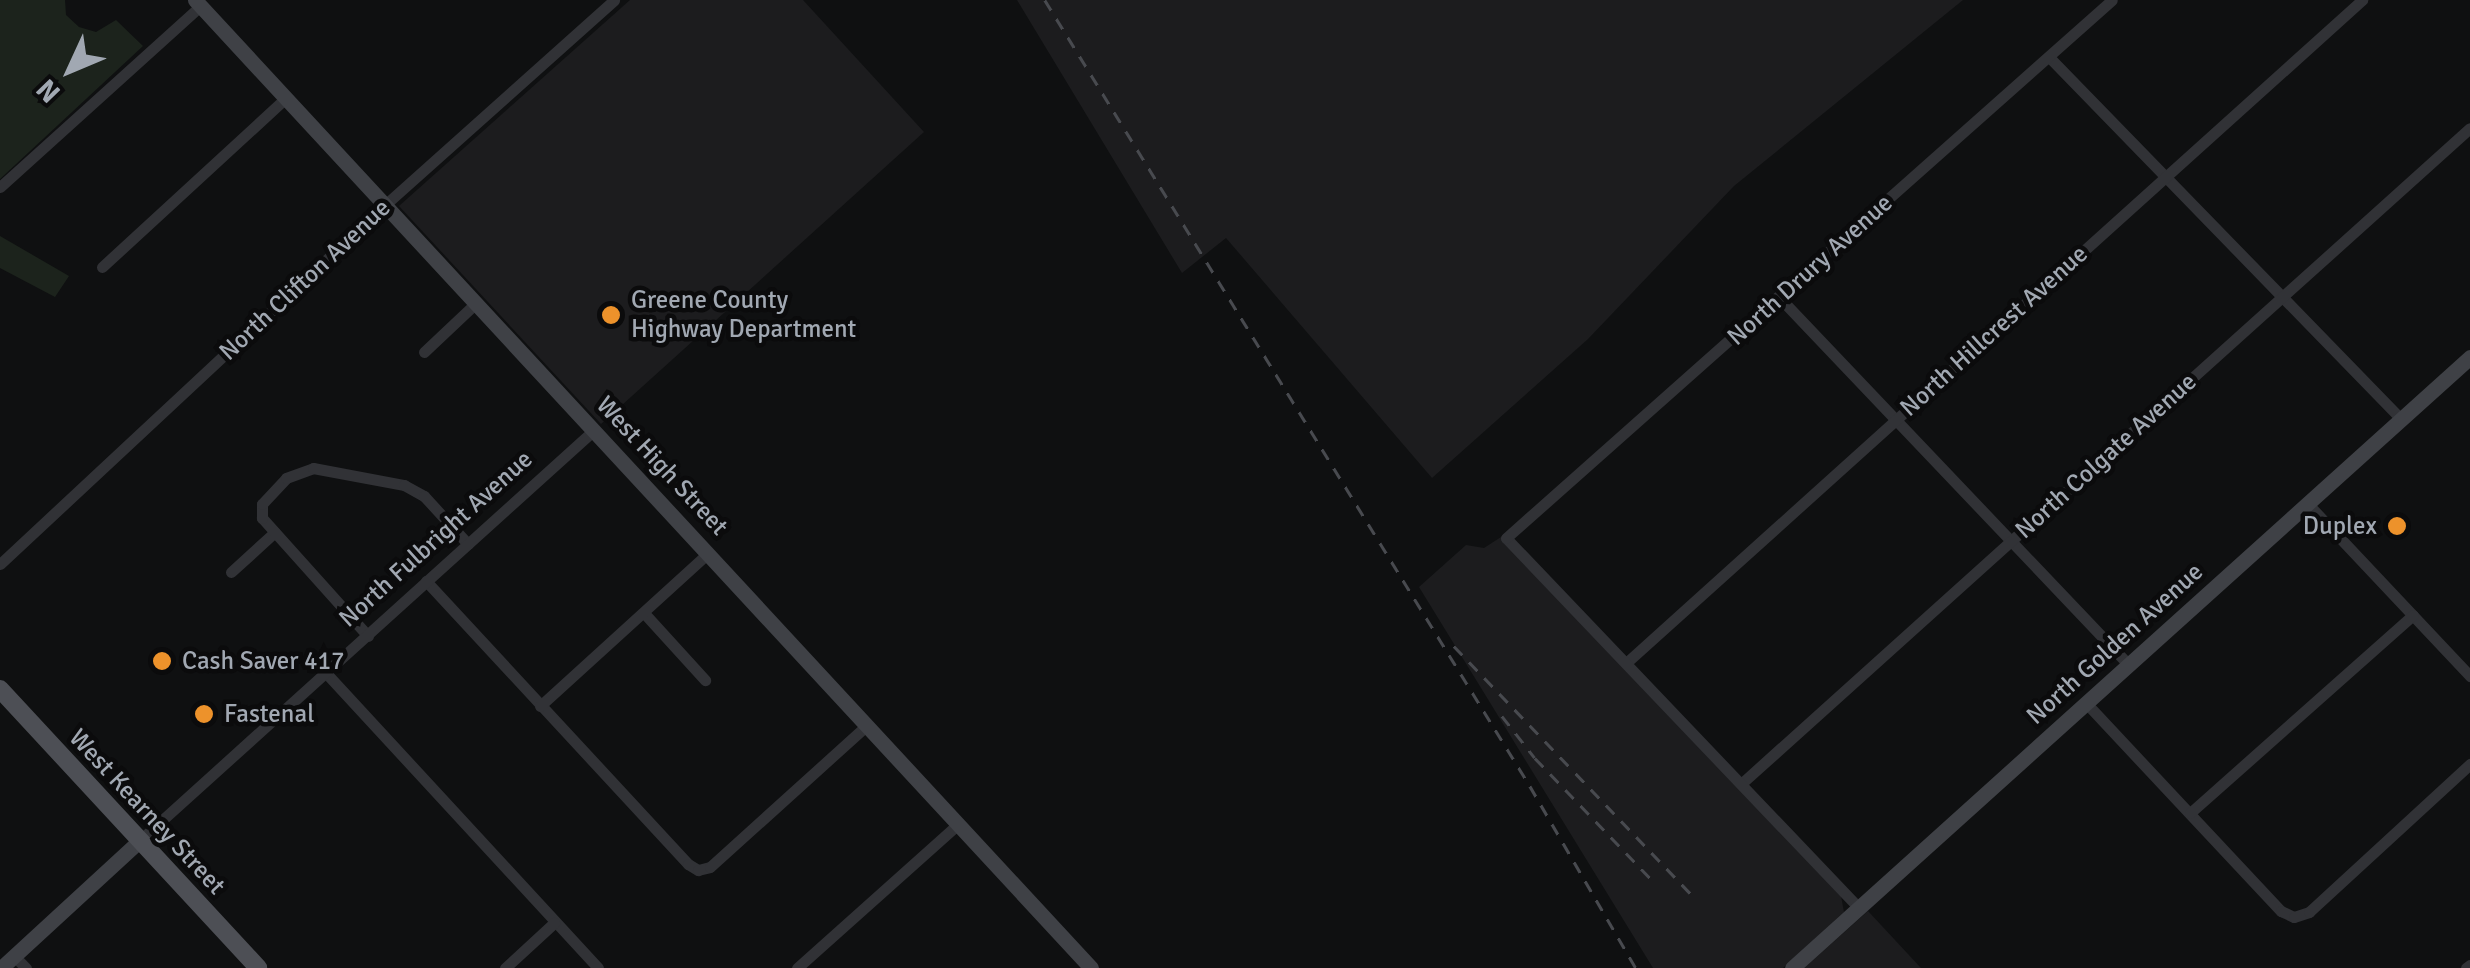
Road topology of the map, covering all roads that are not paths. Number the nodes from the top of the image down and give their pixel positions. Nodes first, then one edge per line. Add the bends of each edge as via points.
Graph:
1 (614, 0) edge
2 (2112, 0) edge
3 (2362, 0) edge
4 (198, 3) edge
5 (2049, 56) junction
6 (286, 98) junction
7 (2470, 128) edge
8 (2168, 174) junction
9 (0, 187) edge
10 (386, 204) junction
11 (102, 267) dead end
12 (2284, 296) junction
13 (1780, 297) junction
14 (476, 303) junction
15 (424, 352) dead end
16 (2470, 357) edge
17 (1896, 419) junction
18 (2401, 419) junction
19 (594, 430) junction
20 (2307, 503) junction
21 (275, 532) junction
22 (2012, 540) junction
23 (468, 544) junction
24 (708, 554) junction
25 (0, 564) edge
26 (231, 572) dead end
27 (426, 581) junction
28 (644, 613) junction
29 (2413, 615) junction
30 (368, 636) junction
31 (1626, 663) junction
32 (2129, 666) junction
33 (326, 673) junction
34 (2470, 676) edge
35 (705, 680) dead end
36 (0, 688) edge
37 (2087, 704) junction
38 (540, 706) junction
39 (867, 724) junction
40 (2470, 764) edge
41 (1742, 783) junction
42 (2190, 812) junction
43 (958, 824) junction
44 (139, 841) junction
45 (1859, 908) junction
46 (554, 923) junction
47 (20, 962) edge
48 (1, 968) edge
49 (258, 968) edge
50 (505, 968) edge
51 (598, 968) edge
52 (797, 968) edge
53 (1091, 968) edge
54 (1792, 968) edge

1 - 10 street, North Clifton Avenue
2 - 5 street, North Drury Avenue
3 - 8 street, North Hillcrest Avenue
4 - 6 street, West High Street
4 - 9 street
5 - 8 street
5 - 13 street, North Drury Avenue
6 - 10 street, West High Street
6 - 11 street
7 - 12 street, North Colgate Avenue
8 - 12 street
8 - 17 street, North Hillcrest Avenue
10 - 14 street, West High Street
10 - 25 street, North Clifton Avenue
12 - 18 street
12 - 22 street, North Colgate Avenue
13 - 17 street
13 - 31 street, North Drury Avenue via 1506,538
14 - 15 street
14 - 19 street, West High Street
16 - 18 street, North Golden Avenue
17 - 22 street
17 - 31 street, North Hillcrest Avenue
18 - 20 street, North Golden Avenue
19 - 23 street, North Fulbright Avenue
19 - 24 street, West High Street
20 - 29 street
20 - 32 street, North Golden Avenue
21 - 23 street via 261,516 264,502 291,474 313,468 412,488
21 - 26 street
21 - 30 street
22 - 32 street
22 - 41 street, North Colgate Avenue
23 - 27 street, North Fulbright Avenue
24 - 28 street
24 - 39 street, West High Street
27 - 30 street, North Fulbright Avenue
27 - 38 street
28 - 35 street
28 - 38 street
29 - 34 street
29 - 42 street
30 - 33 street, North Fulbright Avenue
31 - 41 street
32 - 37 street, North Golden Avenue
33 - 44 street, North Fulbright Avenue
33 - 46 street
36 - 44 main road, West Kearney Street
37 - 42 street
37 - 45 street, North Golden Avenue
38 - 39 street via 698,870 710,867
39 - 43 street, West High Street
40 - 42 street via 2309,912 2294,917 2281,911
41 - 45 street
43 - 52 street
43 - 53 street, West High Street
44 - 47 street, North Fulbright Avenue
44 - 49 main road, West Kearney Street
45 - 54 street, North Golden Avenue
46 - 50 street
46 - 51 street
47 - 48 street, North Fulbright Avenue

